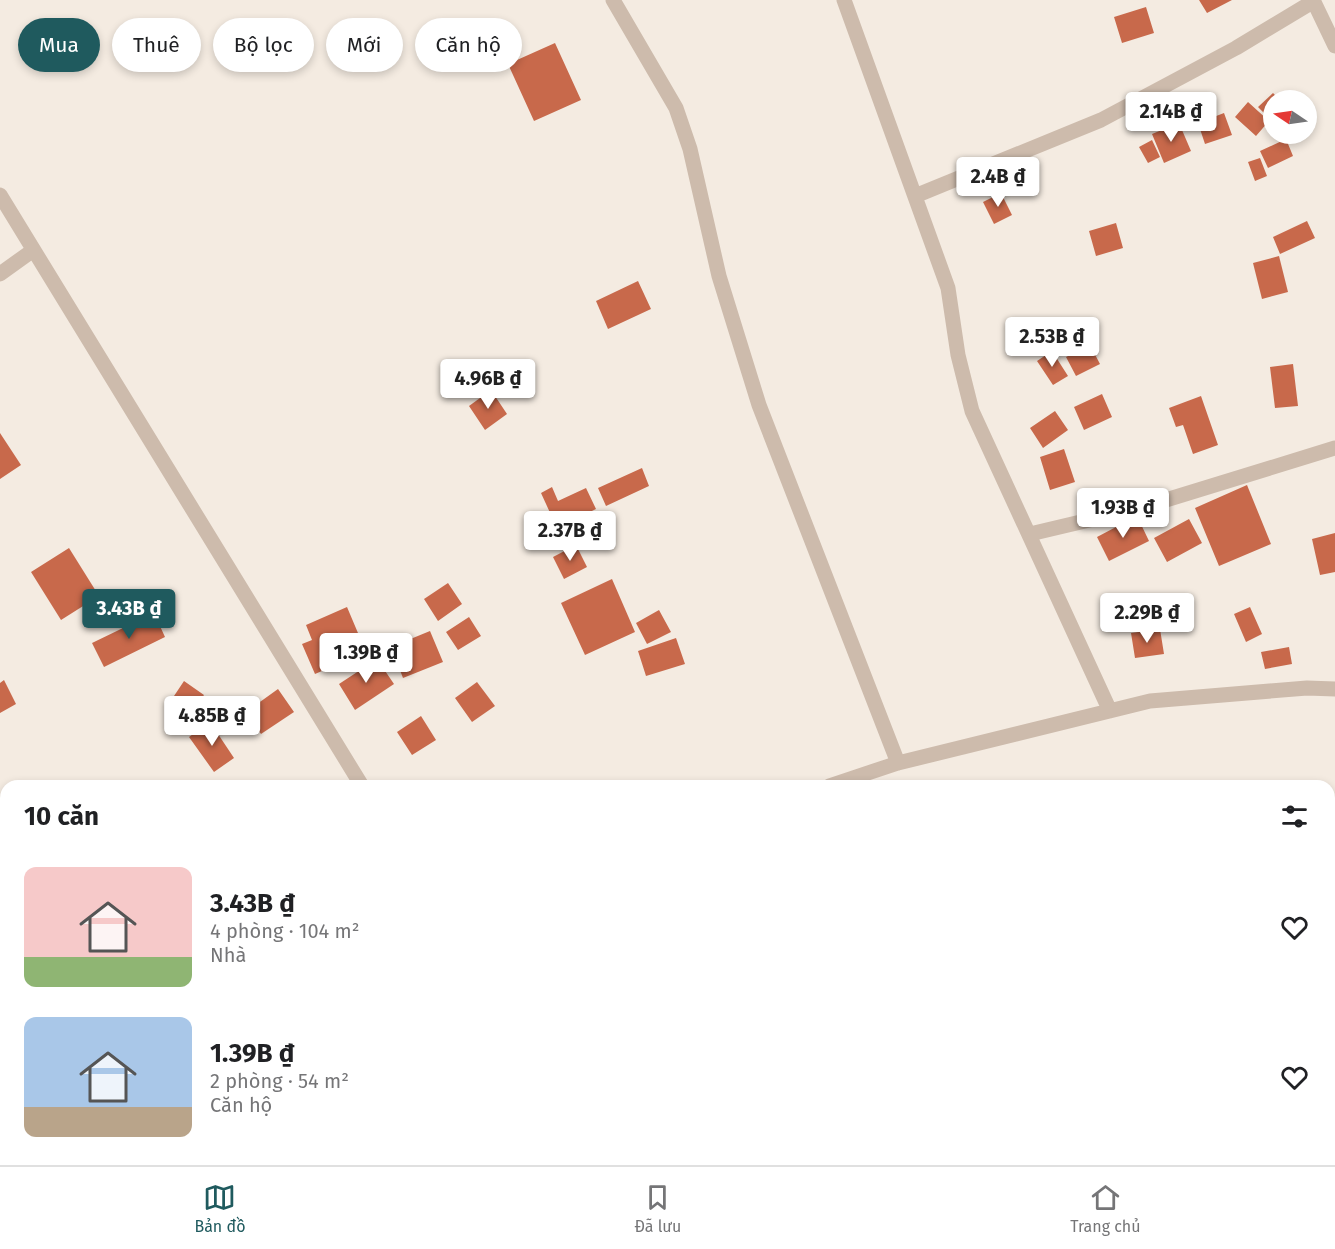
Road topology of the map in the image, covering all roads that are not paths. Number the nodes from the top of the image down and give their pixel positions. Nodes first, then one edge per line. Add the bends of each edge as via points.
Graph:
1 (613, 0) edge
2 (844, 0) edge
3 (1314, 1) edge
4 (1335, 46) edge
5 (0, 195) edge
6 (915, 196) junction
7 (32, 251) junction
8 (0, 274) edge
9 (1335, 448) edge
10 (1030, 534) junction
11 (1335, 690) edge
12 (1110, 711) junction
13 (898, 763) junction
14 (358, 780) edge
15 (847, 780) edge

1 - 13 street via 676,108 690,149 724,296 759,405
2 - 6 street
3 - 4 street
3 - 6 street via 1101,120
5 - 7 street
6 - 10 street via 948,288 958,355 972,411
7 - 8 street
7 - 14 street
9 - 10 street via 1140,508
10 - 12 street
11 - 12 street via 1307,688 1150,701
12 - 13 street
13 - 15 street

